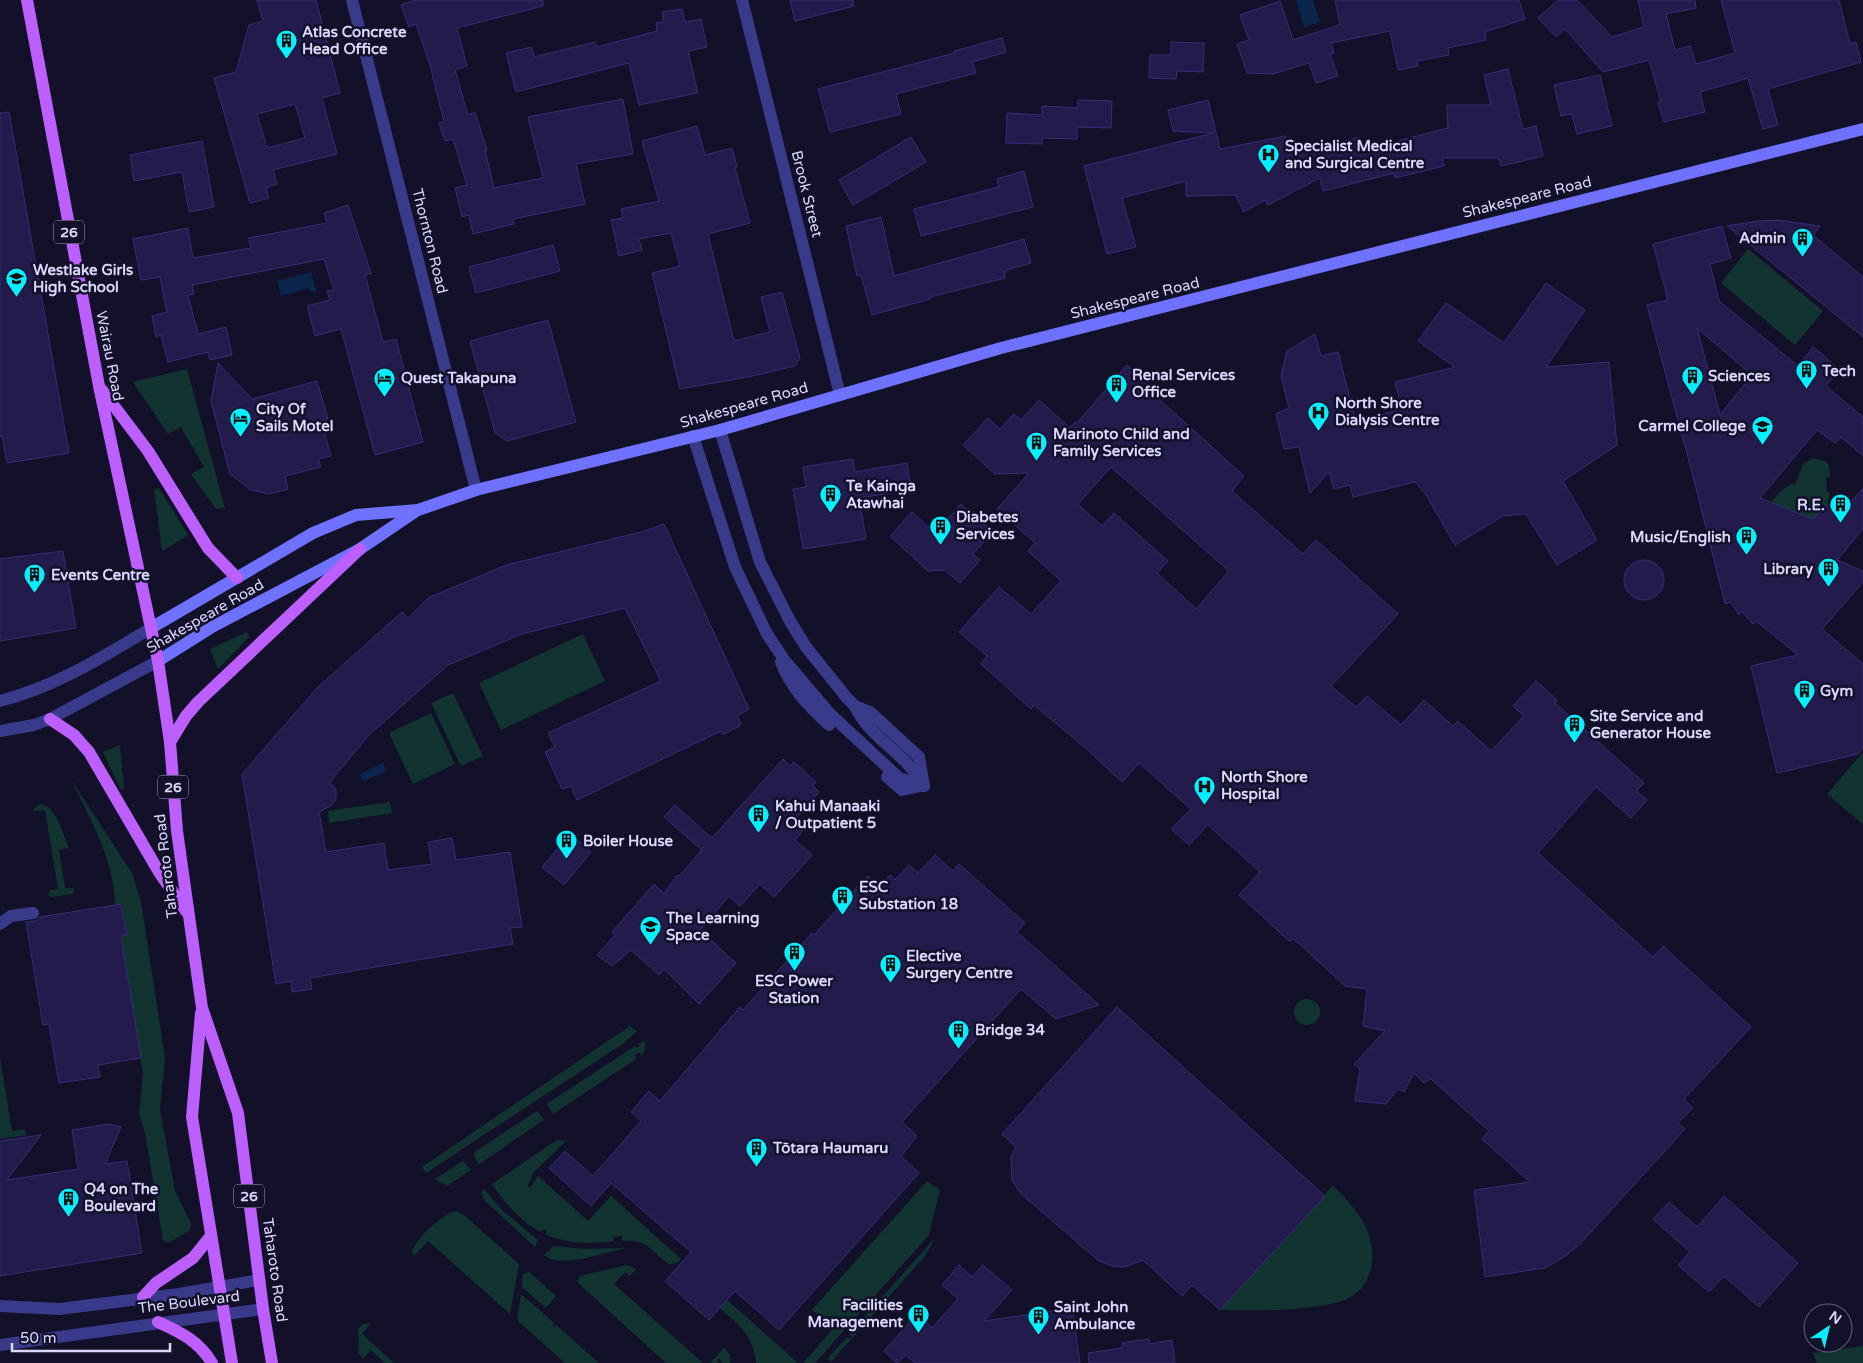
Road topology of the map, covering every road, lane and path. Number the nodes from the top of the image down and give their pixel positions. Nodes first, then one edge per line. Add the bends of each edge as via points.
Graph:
1 (27, 0) edge
2 (352, 0) edge
3 (742, 0) edge
4 (1863, 129) edge
5 (98, 386) junction
6 (840, 395) junction
7 (720, 430) junction
8 (693, 436) junction
9 (476, 490) junction
10 (418, 510) junction
11 (360, 549) junction
12 (237, 578) junction
13 (151, 628) junction
14 (158, 661) junction
15 (0, 701) edge
16 (50, 719) junction
17 (0, 731) edge
18 (170, 742) junction
19 (188, 912) junction
20 (33, 913) dead end
21 (0, 924) edge
22 (202, 1008) junction
23 (210, 1237) junction
24 (259, 1280) junction
25 (220, 1287) junction
26 (144, 1297) junction
27 (0, 1306) edge
28 (263, 1309) junction
29 (226, 1314) junction
30 (158, 1322) junction
31 (0, 1345) edge
32 (212, 1363) edge
33 (232, 1363) edge
34 (272, 1363) edge

1 - 5 main road, Wairau Road / 26
2 - 9 street, Thornton Road
3 - 6 street, Brook Street
4 - 6 main road, Shakespeare Road via 1001,348
5 - 12 main road via 148,451 208,548
5 - 13 main road, Wairau Road / 26
6 - 7 main road, Shakespeare Road
7 - 8 main road, Shakespeare Road
7 - 8 street via 760,562 773,590 806,647 855,706 870,712 918,757 924,786 899,778 836,720 776,648 735,567
8 - 9 main road, Shakespeare Road
9 - 10 main road, Shakespeare Road
10 - 11 main road, Shakespeare Road
10 - 12 main road, Shakespeare Road via 356,515 313,533
11 - 14 main road, Shakespeare Road via 212,627
11 - 18 main road via 198,702
12 - 13 main road, Shakespeare Road
13 - 14 main road, 26
13 - 15 street, Shakespeare Road via 74,673
14 - 16 street, Shakespeare Road
14 - 18 main road, Taharoto Road / 26
16 - 17 street, Shakespeare Road
16 - 19 main road via 74,735 89,752 160,872
18 - 19 main road, Taharoto Road / 26
19 - 22 main road, Taharoto Road / 26
20 - 21 street via 10,916
22 - 23 main road, Taharoto Road / 26 via 192,1117
22 - 24 main road, Taharoto Road / 26 via 238,1113
23 - 25 main road, Taharoto Road / 26
23 - 26 main road via 193,1258 156,1282
24 - 25 street, The Boulevard
24 - 28 main road, Taharoto Road / 26
25 - 26 street, The Boulevard
25 - 29 main road, Taharoto Road / 26
26 - 27 street, The Boulevard via 59,1309
28 - 29 street, The Boulevard
28 - 34 main road, Taharoto Road / 26
29 - 30 street, The Boulevard
29 - 33 main road, Taharoto Road / 26
30 - 31 street, The Boulevard
30 - 32 main road via 195,1342

